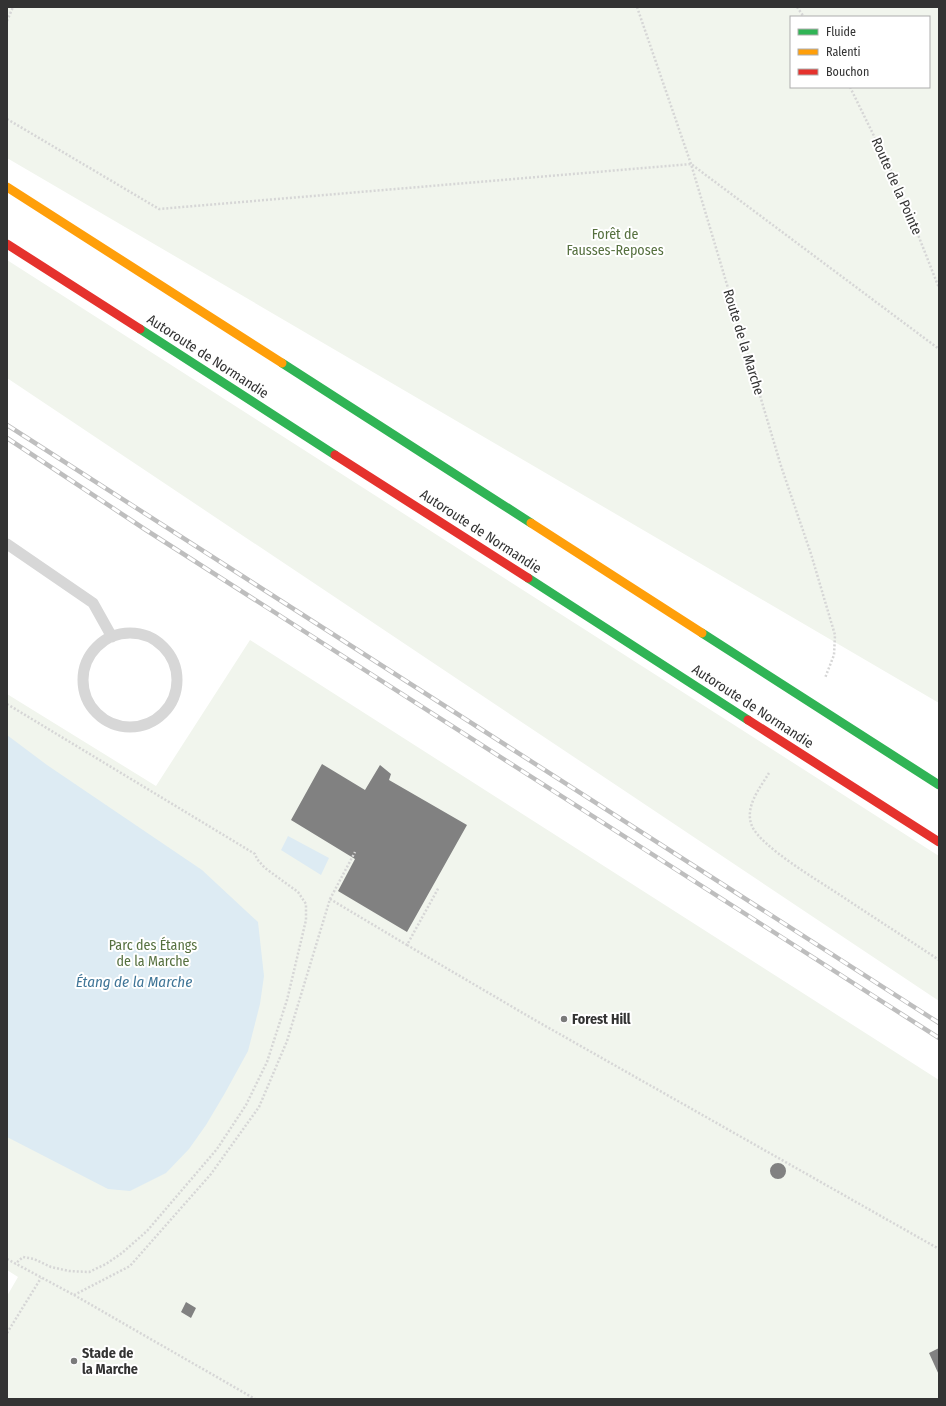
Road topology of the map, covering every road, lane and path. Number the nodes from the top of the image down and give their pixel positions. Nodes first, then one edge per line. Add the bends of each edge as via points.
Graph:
1 (13, 7) edge
2 (637, 7) edge
3 (797, 7) edge
4 (803, 16) edge
5 (7, 21) edge
6 (850, 88) edge
7 (7, 119) edge
8 (691, 164) junction
9 (7, 187) edge
10 (7, 244) edge
11 (939, 288) edge
12 (939, 348) edge
13 (7, 544) edge
14 (112, 636) junction
15 (825, 678) dead end
16 (7, 704) edge
17 (769, 773) dead end
18 (939, 784) edge
19 (939, 842) edge
20 (355, 852) dead end
21 (439, 887) dead end
22 (330, 899) junction
23 (407, 945) junction
24 (939, 960) edge
25 (939, 1248) edge
26 (7, 1259) edge
27 (15, 1264) junction
28 (41, 1278) junction
29 (74, 1295) junction
30 (7, 1333) edge
31 (255, 1399) edge

1 - 5 path
2 - 8 path, Route de la Marche
3 - 4 path
6 - 11 path, Route de la Pointe via 900,188
7 - 8 path via 159,209
8 - 12 path
8 - 15 path, Route de la Marche via 835,635 834,655
9 - 18 highway
10 - 19 highway, Autoroute de Normandie
13 - 14 lane via 93,603
14 - 14 lane via 102,642 86,662 83,674 86,698 101,717 112,723 123,727 148,723 158,718 173,698 177,674 173,662 167,652 148,637 136,633
16 - 27 path via 255,854 265,868 298,892 306,904 306,920 287,1000 267,1062 246,1105 217,1149 147,1231 106,1264 89,1272 51,1267 34,1259 23,1258
17 - 24 path via 751,804 752,826 762,840 793,864
20 - 22 path
21 - 23 path
22 - 23 path
22 - 29 path via 287,1041 259,1107 211,1174 130,1266
23 - 25 path
26 - 27 path
27 - 28 path
28 - 29 path
28 - 30 path
29 - 31 path

